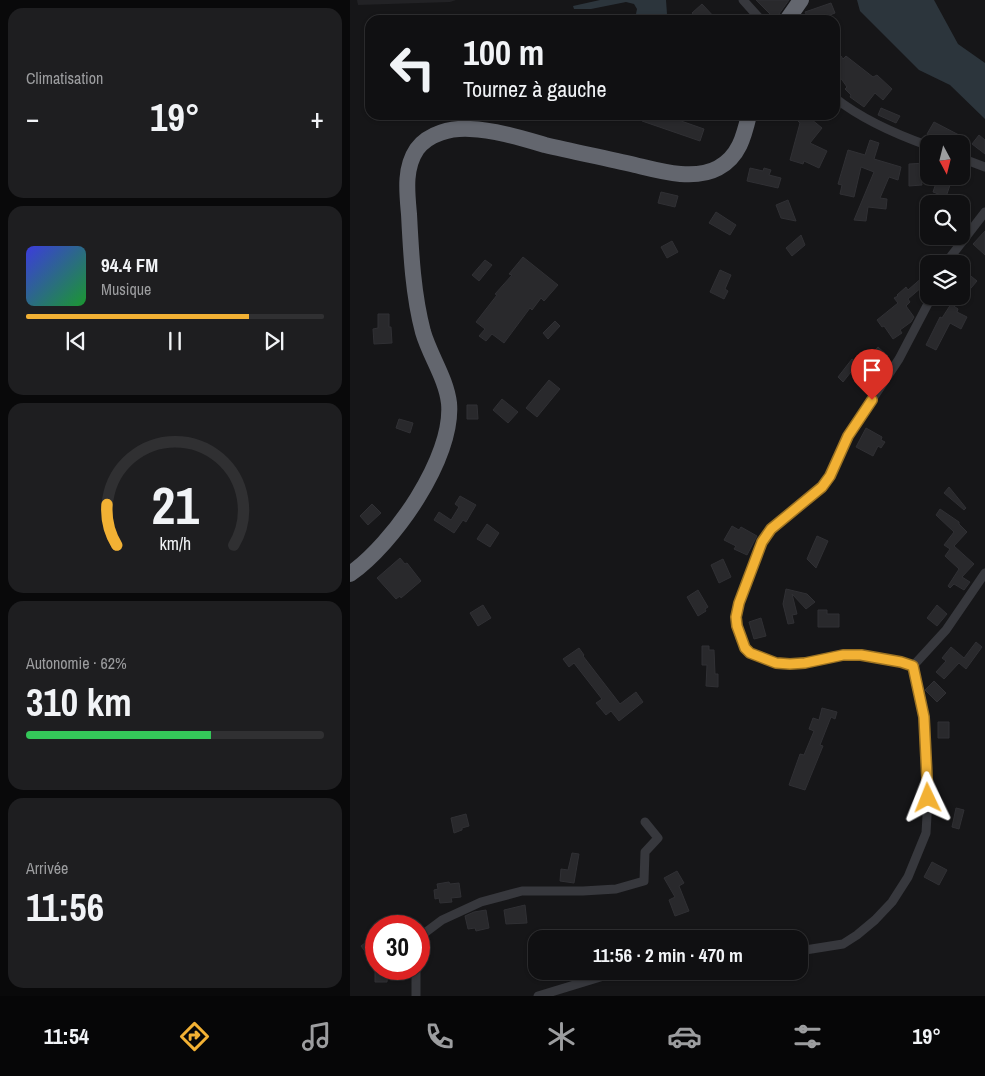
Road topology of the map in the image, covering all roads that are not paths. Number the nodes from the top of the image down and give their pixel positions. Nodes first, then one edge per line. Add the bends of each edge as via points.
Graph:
1 (743, 0) edge
2 (801, 0) edge
3 (756, 15) edge
4 (790, 15) edge
5 (840, 102) edge
6 (748, 120) edge
7 (920, 142) edge
8 (970, 161) edge
9 (985, 167) edge
10 (985, 212) edge
11 (952, 255) edge
12 (927, 305) edge
13 (985, 573) edge
14 (350, 574) edge
15 (913, 666) junction
16 (645, 822) dead end
17 (430, 929) edge
18 (808, 950) edge
19 (416, 980) edge
20 (590, 980) edge
21 (416, 996) edge
22 (538, 996) edge

1 - 3 street
2 - 4 highway
5 - 7 street via 866,120
6 - 14 highway via 742,142 725,164 717,169 687,174 660,171 470,128 425,139 412,158 408,176 410,234 420,317 446,392 448,415 440,453 422,490 394,531 364,564
8 - 9 street
10 - 11 street
12 - 15 street via 899,360 848,436 830,476 822,487 771,529 762,542 736,617 745,648 776,663 805,663 843,655 861,655
13 - 15 street via 946,630
15 - 18 street via 924,717 928,798 926,833 908,877 892,902 875,920 843,944
16 - 17 street via 658,838 645,852 644,881 608,890 522,891 481,902
19 - 21 street
20 - 22 street

